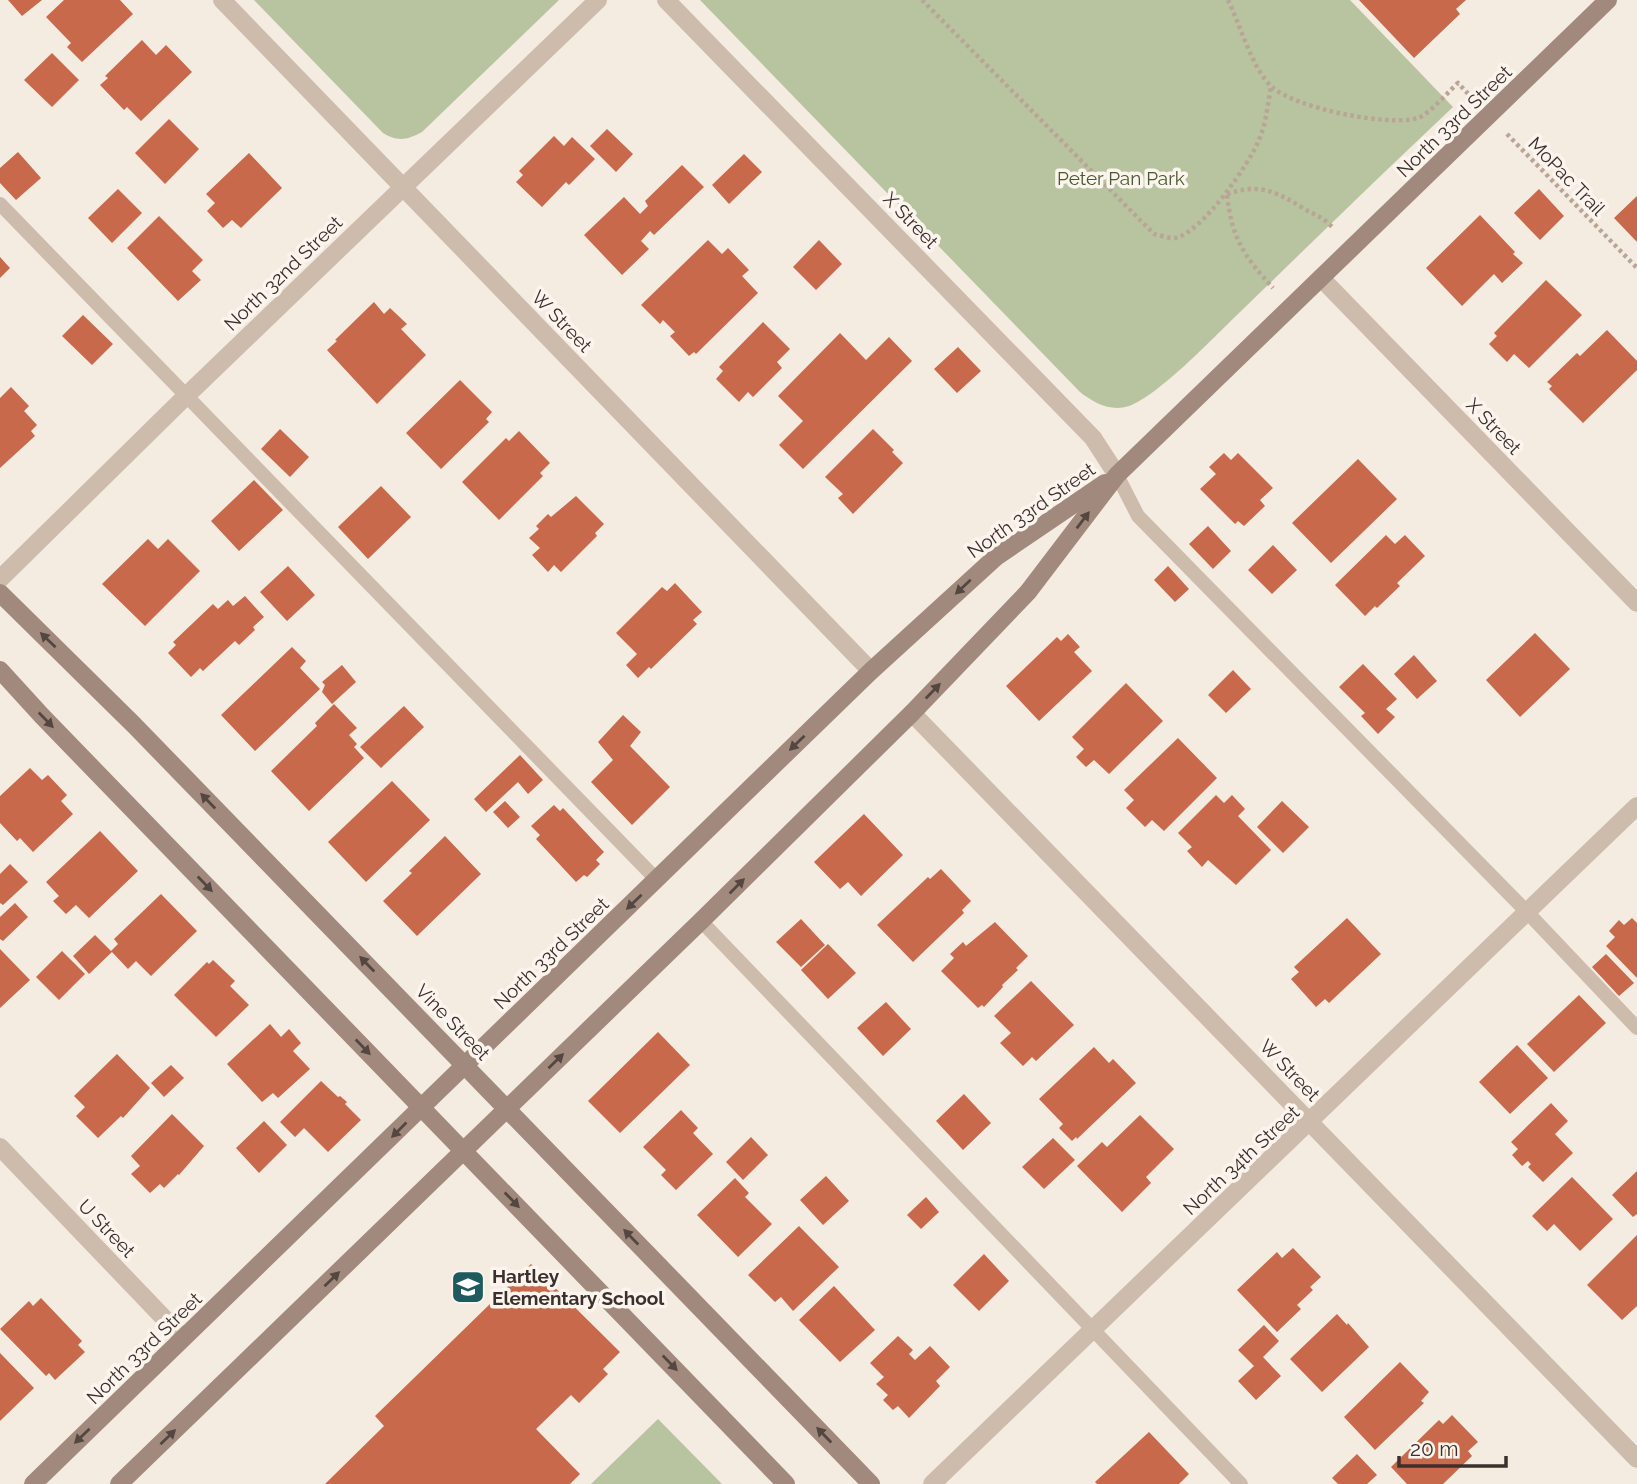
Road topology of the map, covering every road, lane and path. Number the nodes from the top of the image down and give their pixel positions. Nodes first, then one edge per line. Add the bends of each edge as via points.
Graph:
1 (222, 0) edge
2 (598, 0) edge
3 (666, 0) edge
4 (922, 0) edge
5 (1228, 0) edge
6 (1607, 0) edge
7 (1271, 86) junction
8 (1469, 94) dead end
9 (1507, 134) dead end
10 (403, 187) junction
11 (1227, 194) junction
12 (0, 204) edge
13 (1335, 230) dead end
14 (1637, 268) edge
15 (1321, 278) junction
16 (1274, 289) dead end
17 (186, 397) junction
18 (1117, 475) junction
19 (0, 579) edge
20 (0, 593) edge
21 (1637, 603) edge
22 (0, 670) edge
23 (871, 671) junction
24 (912, 713) junction
25 (1637, 806) edge
26 (657, 880) junction
27 (1527, 912) junction
28 (701, 921) junction
29 (1637, 1028) edge
30 (466, 1065) junction
31 (422, 1107) junction
32 (507, 1109) junction
33 (1311, 1122) junction
34 (0, 1147) edge
35 (464, 1151) junction
36 (1092, 1330) junction
37 (183, 1338) junction
38 (1637, 1459) edge
39 (33, 1484) edge
40 (119, 1484) edge
41 (786, 1484) edge
42 (871, 1484) edge
43 (932, 1484) edge
44 (1241, 1484) edge

1 - 10 street, W Street
2 - 10 street, North 32nd Street
3 - 18 street, X Street via 1093,438
4 - 11 path via 1154,234 1175,238 1191,231
5 - 7 path via 1248,49
6 - 15 main road, North 33rd Street
7 - 8 path via 1324,111 1395,119 1420,118 1458,83
7 - 11 path via 1258,142
9 - 14 path, MoPac Trail
10 - 17 street, North 32nd Street
10 - 23 street, W Street
11 - 13 path via 1245,188 1273,191 1322,216
11 - 16 path via 1229,218 1244,254
12 - 17 lane
15 - 18 main road, North 33rd Street
15 - 21 street, X Street
17 - 19 street, North 32nd Street
17 - 26 lane
18 -> 23 main road, North 33rd Street via 996,557
24 -> 18 main road, North 33rd Street via 1028,592
18 - 27 lane via 1138,516
30 -> 20 main road, Vine Street
22 -> 31 main road
23 -> 26 main road, North 33rd Street
28 -> 24 main road, North 33rd Street
24 - 33 street, W Street
25 - 27 street, North 34th Street
26 -> 30 main road, North 33rd Street
27 - 29 lane
27 - 33 street, North 34th Street
32 -> 28 main road, North 33rd Street
28 - 36 lane
30 - 31 main road, North 33rd Street
30 - 32 main road, Vine Street
31 - 35 main road
31 -> 37 main road, North 33rd Street
32 - 35 main road, North 33rd Street
42 -> 32 main road, Vine Street
33 - 36 street, North 34th Street
33 - 38 street, W Street
34 - 37 street, U Street
40 -> 35 main road, North 33rd Street
35 -> 41 main road
36 - 43 street, North 34th Street
36 - 44 lane
37 -> 39 main road, North 33rd Street

